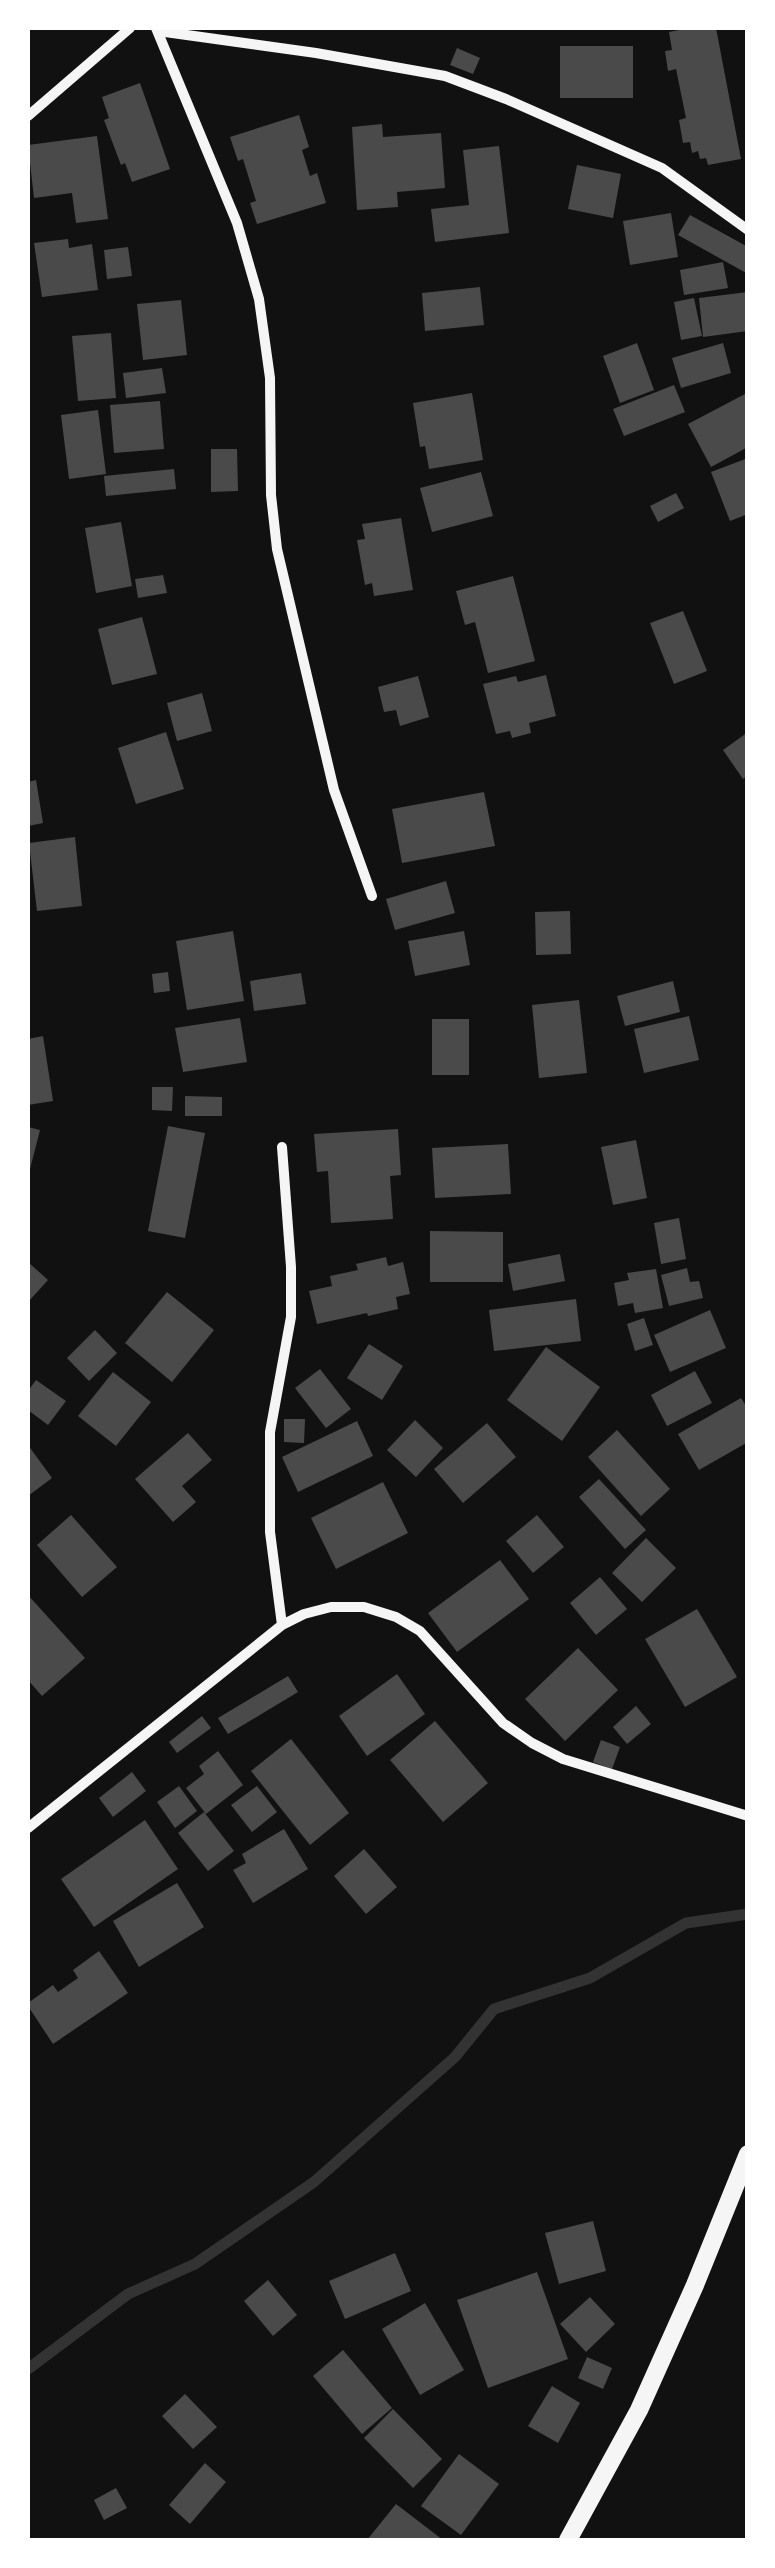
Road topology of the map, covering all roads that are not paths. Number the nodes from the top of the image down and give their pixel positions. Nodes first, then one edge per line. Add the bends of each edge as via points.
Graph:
1 (130, 28) edge
2 (157, 29) edge
3 (28, 116) edge
4 (748, 230) edge
5 (372, 896) dead end
6 (282, 1147) dead end
7 (282, 1625) junction
8 (748, 1816) edge
9 (28, 1828) edge
10 (748, 2154) edge
11 (568, 2540) edge

1 - 3 street
2 - 4 street via 444,76 662,168
2 - 5 street via 237,224 259,299 270,378 277,549 334,790
6 - 7 street via 291,1316 270,1432 270,1532
7 - 8 street via 331,1606 396,1618 420,1632 503,1723 532,1743 562,1759
7 - 9 street
10 - 11 street via 639,2410

